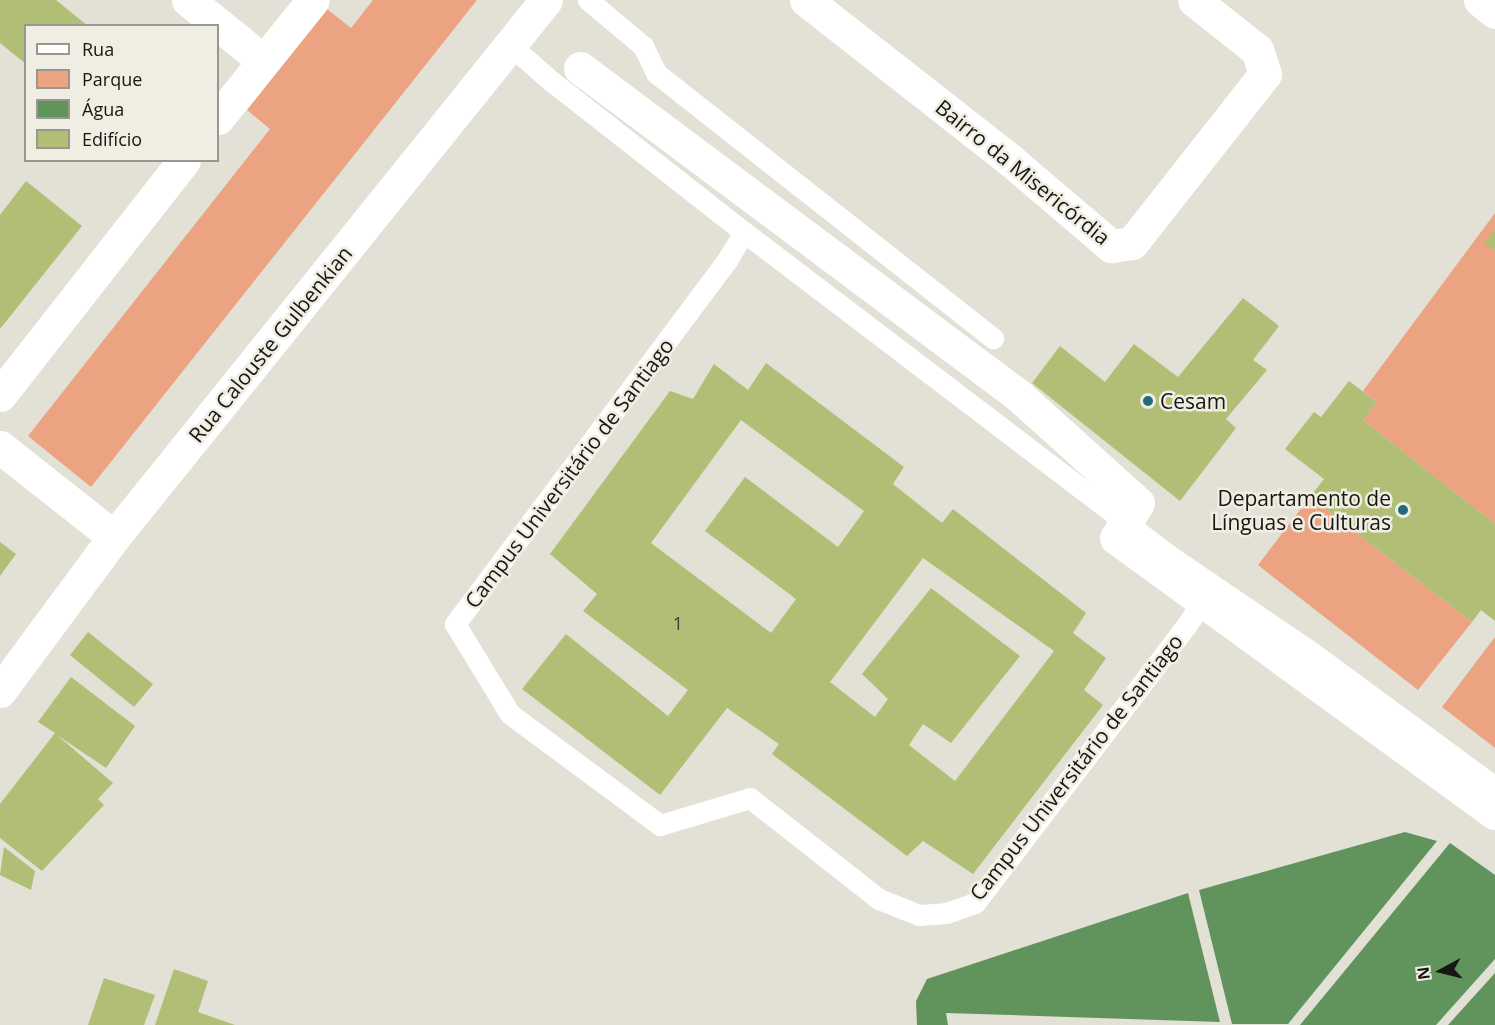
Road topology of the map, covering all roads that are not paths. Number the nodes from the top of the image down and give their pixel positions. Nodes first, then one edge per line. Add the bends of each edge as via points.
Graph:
1 (188, 0) edge
2 (313, 0) edge
3 (546, 0) edge
4 (588, 0) edge
5 (806, 0) edge
6 (1194, 0) edge
7 (1480, 0) edge
8 (1495, 12) edge
9 (218, 24) edge
10 (219, 25) edge
11 (509, 44) junction
12 (264, 61) junction
13 (580, 68) dead end
14 (219, 117) edge
15 (182, 162) edge
16 (744, 232) junction
17 (993, 338) dead end
18 (0, 395) edge
19 (0, 447) edge
20 (1126, 522) junction
21 (114, 537) junction
22 (1208, 594) junction
23 (0, 692) edge
24 (1495, 787) edge
25 (1495, 813) edge

1 - 9 street
2 - 12 street
3 - 11 street, Rua Calouste Gulbenkian
4 - 17 lane via 643,46 656,73
5 - 6 street, Bairro da Misericórdia via 1010,160 1111,246 1132,243 1265,74 1257,50
7 - 8 street
10 - 12 street
11 - 16 lane
11 - 21 street, Rua Calouste Gulbenkian
12 - 14 street
13 - 20 street via 1018,396 1138,503
15 - 18 street
16 - 20 lane
16 - 22 lane, Campus Universitário de Santiago via 722,268 455,624 510,714 660,825 750,798 879,899 920,915 946,913 975,903
19 - 21 street
20 - 22 street via 1116,538
21 - 23 street, Rua Calouste Gulbenkian
22 - 24 lane via 1314,654
22 - 25 street

